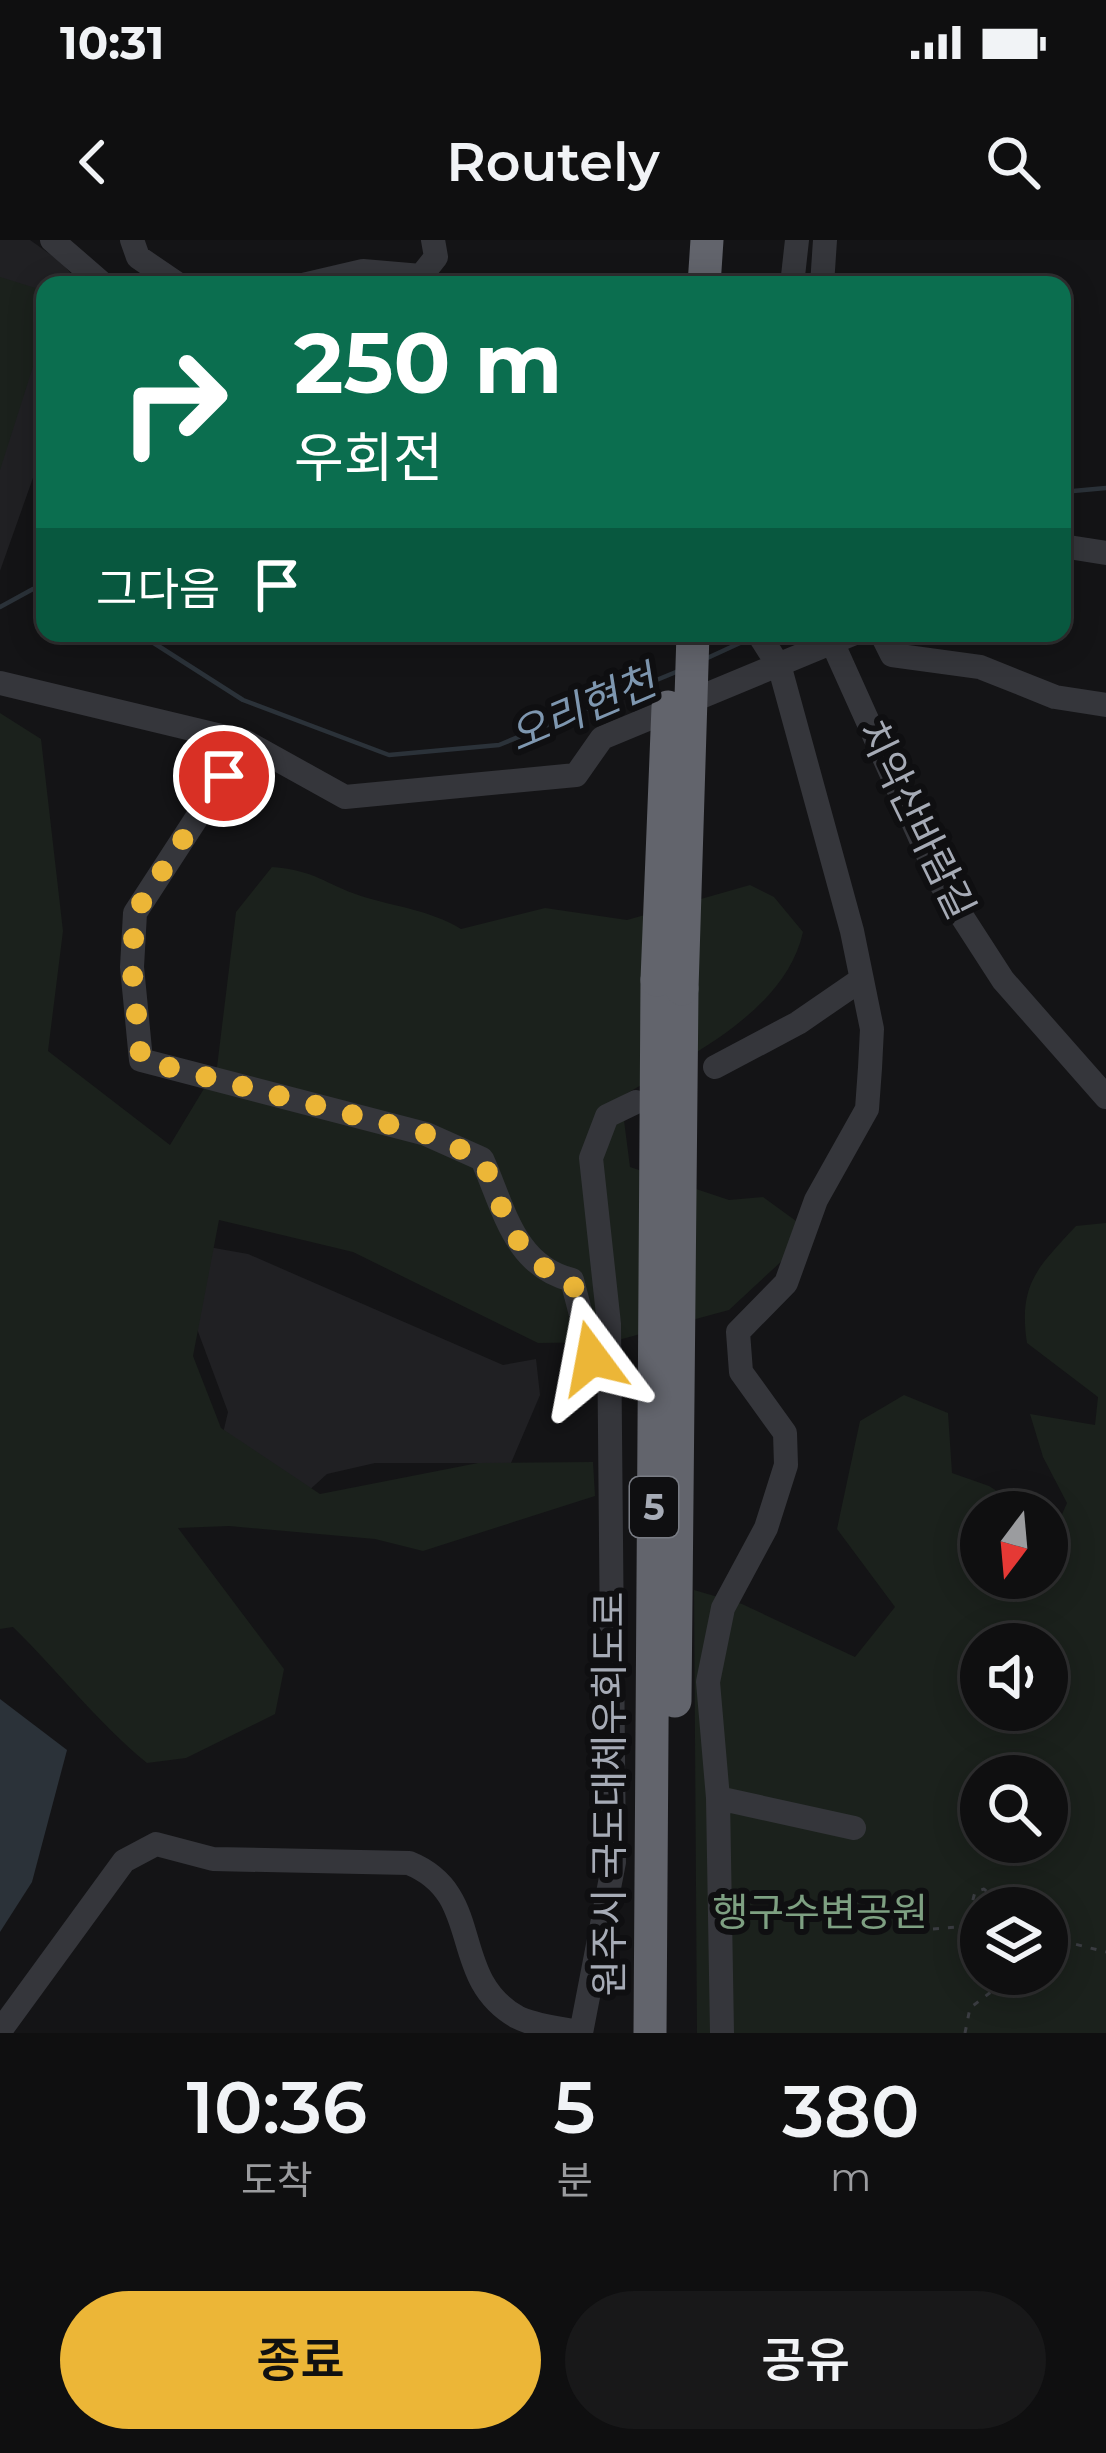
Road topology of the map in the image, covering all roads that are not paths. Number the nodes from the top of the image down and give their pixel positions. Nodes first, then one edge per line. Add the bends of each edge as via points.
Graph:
1 (52, 240) edge
2 (132, 240) edge
3 (433, 240) edge
4 (797, 240) edge
5 (825, 240) edge
6 (94, 276) edge
7 (166, 276) edge
8 (342, 276) edge
9 (411, 276) edge
10 (422, 276) edge
11 (793, 276) edge
12 (823, 276) edge
13 (1071, 547) edge
14 (1106, 553) edge
15 (671, 642) edge
16 (692, 642) edge
17 (821, 642) edge
18 (846, 642) edge
19 (885, 642) edge
20 (769, 651) edge
21 (0, 683) edge
22 (1106, 705) edge
23 (246, 742) junction
24 (862, 979) junction
25 (670, 985) junction
26 (715, 1067) dead end
27 (1106, 1097) edge
28 (636, 1102) dead end
29 (610, 1356) junction
30 (718, 1798) junction
31 (854, 1828) dead end
32 (0, 2031) edge
33 (581, 2033) edge
34 (650, 2033) edge
35 (672, 2033) edge
36 (722, 2033) edge

1 - 6 street
2 - 7 street via 138,257
3 - 10 street via 436,257
4 - 11 street
5 - 12 street
8 - 9 street
13 - 14 street
15 - 25 highway, 5, bridge
16 - 25 highway, 5, bridge
17 - 20 street
18 - 27 street, 치악산바람길 via 941,884 1003,980
19 - 22 street via 892,655 980,667 1055,697
20 - 23 street via 602,738 576,775 345,797
20 - 24 street
21 - 23 street
23 - 29 street via 135,913 141,1060 426,1134 482,1159 523,1254 572,1280 592,1358
24 - 26 street
24 - 30 street via 872,1029 867,1109 816,1200 786,1282 738,1332 741,1372 785,1433 786,1465 766,1528 713,1635 707,1682
25 - 34 highway, 원주시 국도대체우회도로 / 5
25 - 35 highway, 원주시 국도대체우회도로 / 5
28 - 29 street via 607,1116 591,1158
29 - 33 street via 614,1862
30 - 31 street
30 - 36 street
32 - 33 street via 124,1861 156,1844 213,1859 409,1863 433,1873 457,1900 469,1958 486,1990 518,2018

